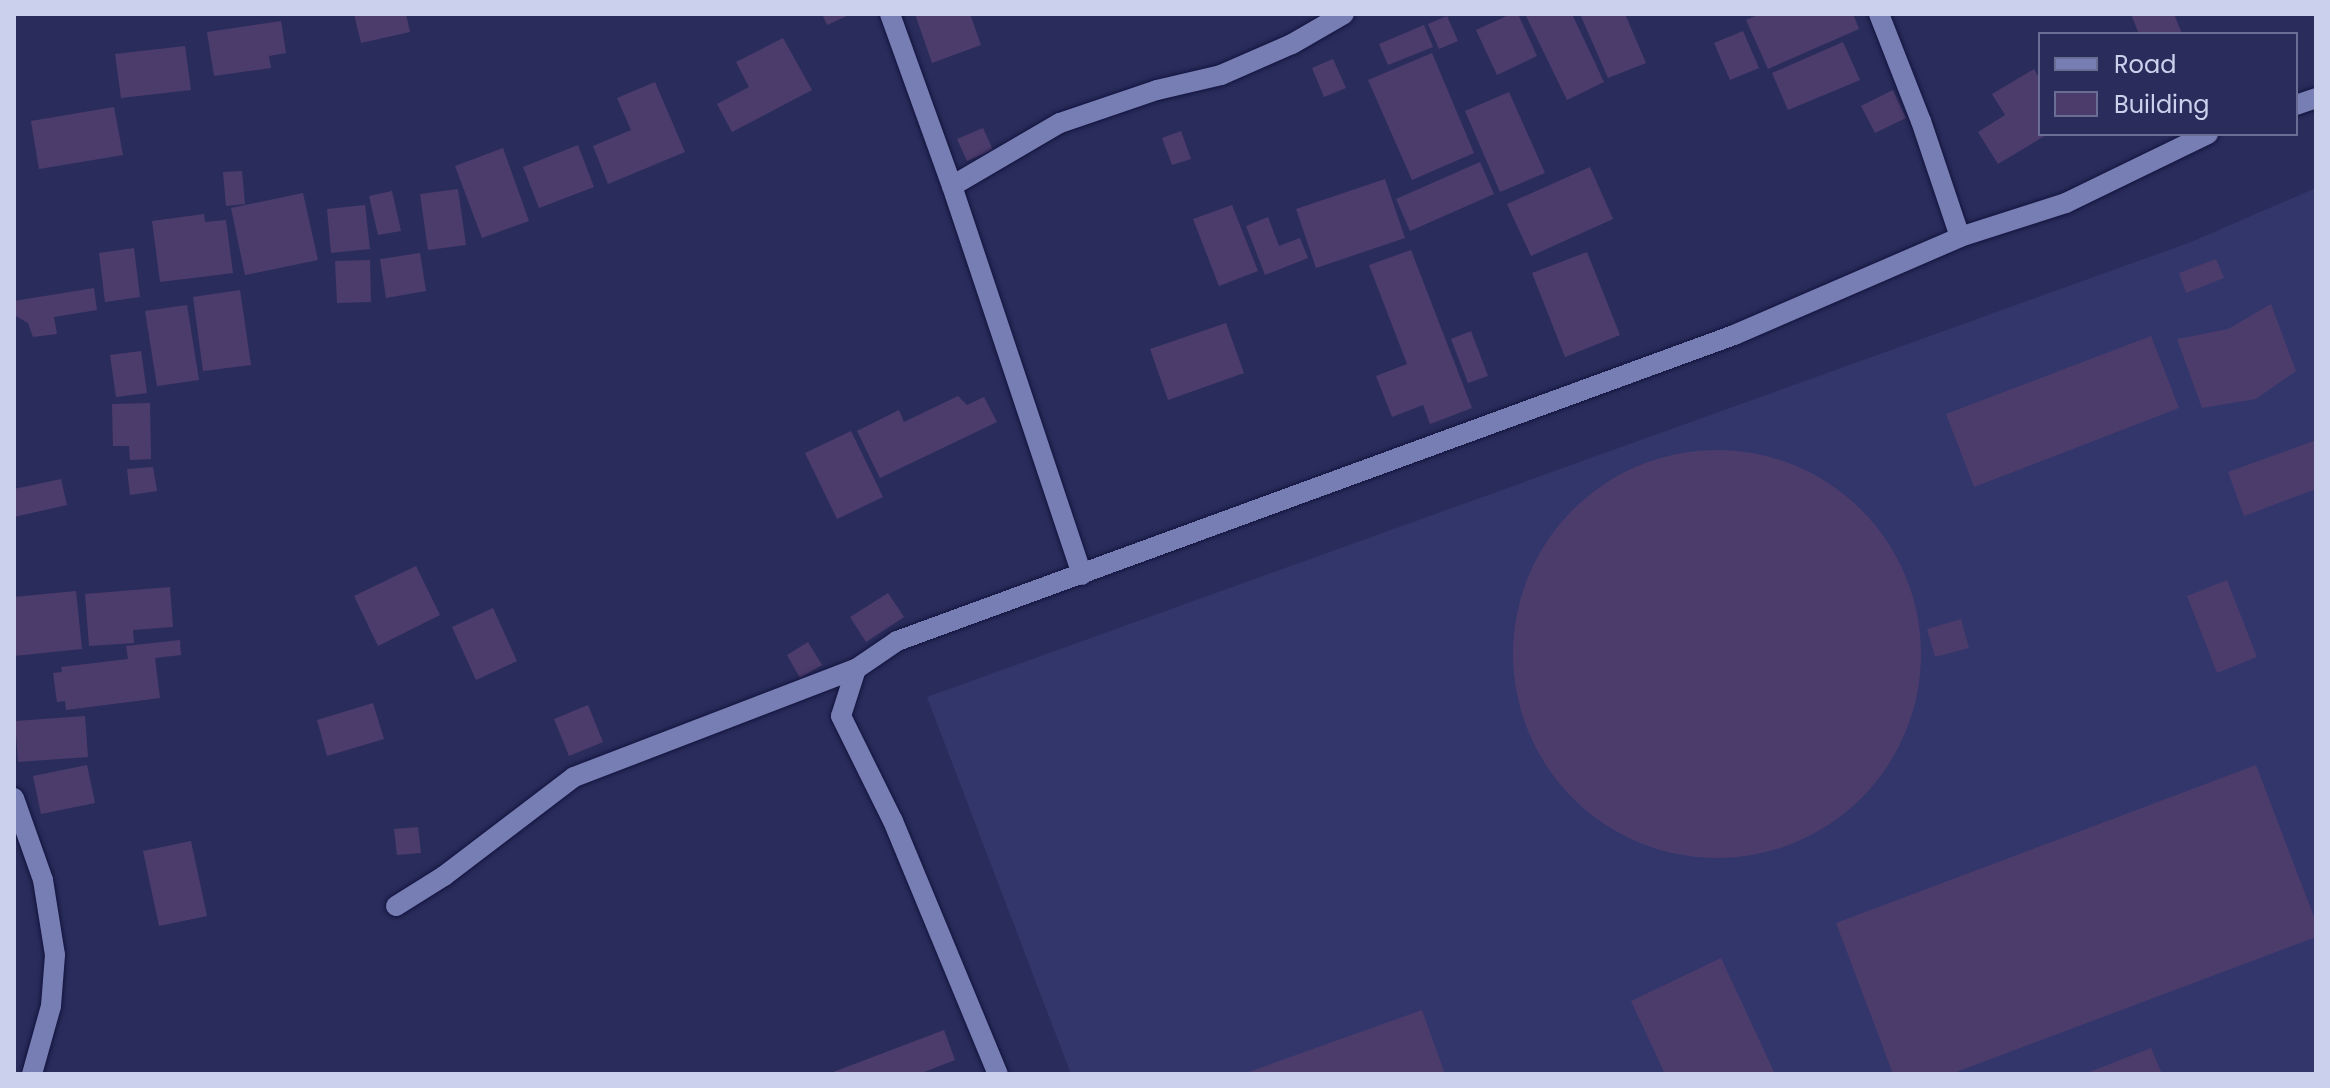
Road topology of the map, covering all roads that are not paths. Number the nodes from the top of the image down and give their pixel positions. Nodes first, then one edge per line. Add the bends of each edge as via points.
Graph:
1 (890, 14) edge
2 (1344, 14) edge
3 (1879, 14) edge
4 (2204, 136) edge
5 (952, 186) junction
6 (1960, 237) junction
7 (1082, 575) junction
8 (856, 669) junction
9 (14, 798) edge
10 (396, 906) dead end
11 (32, 1074) edge
12 (998, 1074) edge

1 - 5 street
2 - 5 street via 1221,75 1060,123
3 - 6 street
4 - 6 street via 2066,203
5 - 7 street
6 - 7 street via 1734,335
7 - 8 street via 897,641
8 - 10 street via 574,777
8 - 12 street via 841,716 893,821
9 - 11 street via 43,880 55,955 51,1006

